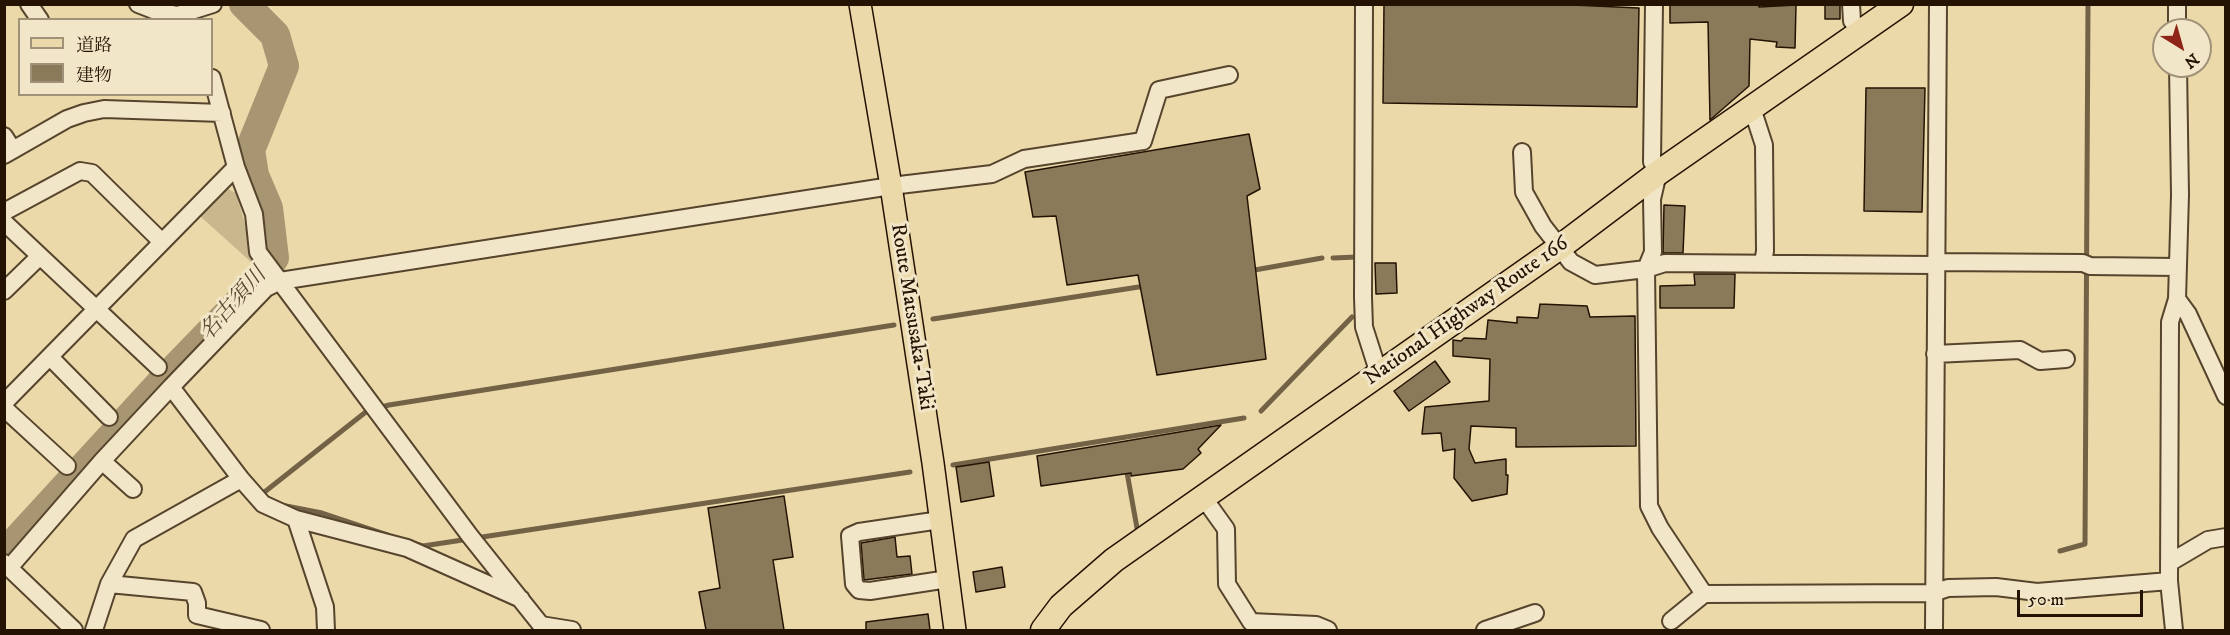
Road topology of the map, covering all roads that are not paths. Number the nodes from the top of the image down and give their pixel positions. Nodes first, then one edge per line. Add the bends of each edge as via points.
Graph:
1 (29, 4) edge
2 (138, 4) edge
3 (213, 4) edge
4 (860, 4) edge
5 (1364, 4) edge
6 (1654, 4) edge
7 (1851, 4) edge
8 (1901, 4) edge
9 (1938, 4) edge
10 (192, 9) edge
11 (38, 18) edge
12 (1861, 32) junction
13 (1229, 75) dead end
14 (2178, 78) edge
15 (213, 81) edge
16 (104, 102) edge
17 (1752, 108) junction
18 (222, 112) junction
19 (7, 147) edge
20 (1522, 152) dead end
21 (236, 167) junction
22 (1658, 173) junction
23 (891, 186) junction
24 (4, 212) edge
25 (4, 222) edge
26 (162, 242) junction
27 (1560, 247) junction
28 (40, 256) junction
29 (1935, 263) junction
30 (1763, 264) junction
31 (2178, 267) junction
32 (1646, 269) junction
33 (279, 280) junction
34 (4, 291) edge
35 (2177, 299) junction
36 (96, 310) junction
37 (1935, 354) junction
38 (50, 357) junction
39 (2066, 359) dead end
40 (158, 368) dead end
41 (1379, 374) junction
42 (171, 387) junction
43 (2226, 396) edge
44 (4, 403) edge
45 (4, 408) edge
46 (109, 417) dead end
47 (102, 461) junction
48 (67, 466) dead end
49 (239, 475) junction
50 (133, 489) dead end
51 (1203, 497) junction
52 (296, 519) junction
53 (940, 520) junction
54 (2226, 537) edge
55 (2169, 563) junction
56 (7, 566) edge
57 (948, 579) junction
58 (2169, 581) junction
59 (109, 584) junction
60 (1933, 592) junction
61 (1704, 594) junction
62 (521, 599) junction
63 (1535, 612) dead end
64 (1671, 621) dead end
65 (544, 628) edge
66 (74, 630) edge
67 (94, 630) edge
68 (261, 630) edge
69 (326, 630) edge
70 (572, 630) edge
71 (955, 630) edge
72 (1043, 630) edge
73 (1328, 630) edge
74 (1485, 630) edge
75 (1934, 630) edge
76 (2174, 630) edge

1 - 11 street
2 - 10 street via 178,15
3 - 10 street
4 - 23 main road, Route Matsusaka-Taki
5 - 41 street via 1364,327
6 - 22 street via 1652,162
7 - 12 street via 1852,21
8 - 12 highway, National Highway Route 166
9 - 29 street
12 - 17 highway, National Highway Route 166
13 - 23 street via 1160,90 1143,141 1024,159 992,174
14 - 31 street
15 - 18 street
16 - 18 street
16 - 19 street
17 - 22 highway, National Highway Route 166
17 - 30 street via 1764,145
18 - 21 street
20 - 27 street via 1524,192
21 - 26 street
21 - 33 street via 254,214 258,252
22 - 27 highway, National Highway Route 166
22 - 32 street via 1652,199 1653,252
23 - 33 street
23 - 53 main road, Route Matsusaka-Taki
24 - 26 street via 80,171 92,173
25 - 28 street
26 - 36 street
27 - 32 street via 1571,262 1595,275
27 - 41 highway, National Highway Route 166
28 - 34 street
28 - 36 street
29 - 30 street
29 - 31 street
29 - 37 street
30 - 32 street via 1665,263
31 - 35 street
32 - 61 street via 1649,506
33 - 42 street via 266,288
33 - 62 street
35 - 43 street via 2188,314
35 - 55 street via 2170,322
36 - 38 street
36 - 40 street
37 - 39 street via 2020,350 2040,361
37 - 60 street
38 - 44 street
38 - 46 street
41 - 51 highway, National Highway Route 166
42 - 47 street
42 - 49 street
45 - 48 street
47 - 50 street
47 - 56 street
49 - 52 street via 263,504
49 - 59 street via 134,539
51 - 72 highway, National Highway Route 166 via 1114,560 1061,606
51 - 73 street via 1226,529 1227,584 1251,622 1316,625
52 - 62 street via 407,548
52 - 69 street via 325,607
53 - 57 main road, Route Matsusaka-Taki
53 - 57 street via 853,534 849,540 853,573 856,587 863,591
54 - 55 street via 2208,540
55 - 58 street
56 - 66 street
57 - 71 main road, Route Matsusaka-Taki
58 - 60 street via 2037,592 1996,587
58 - 76 street
59 - 67 street
59 - 68 street via 193,592 197,615
60 - 61 street
60 - 75 street
61 - 64 street
62 - 65 street
63 - 74 street
65 - 70 street

